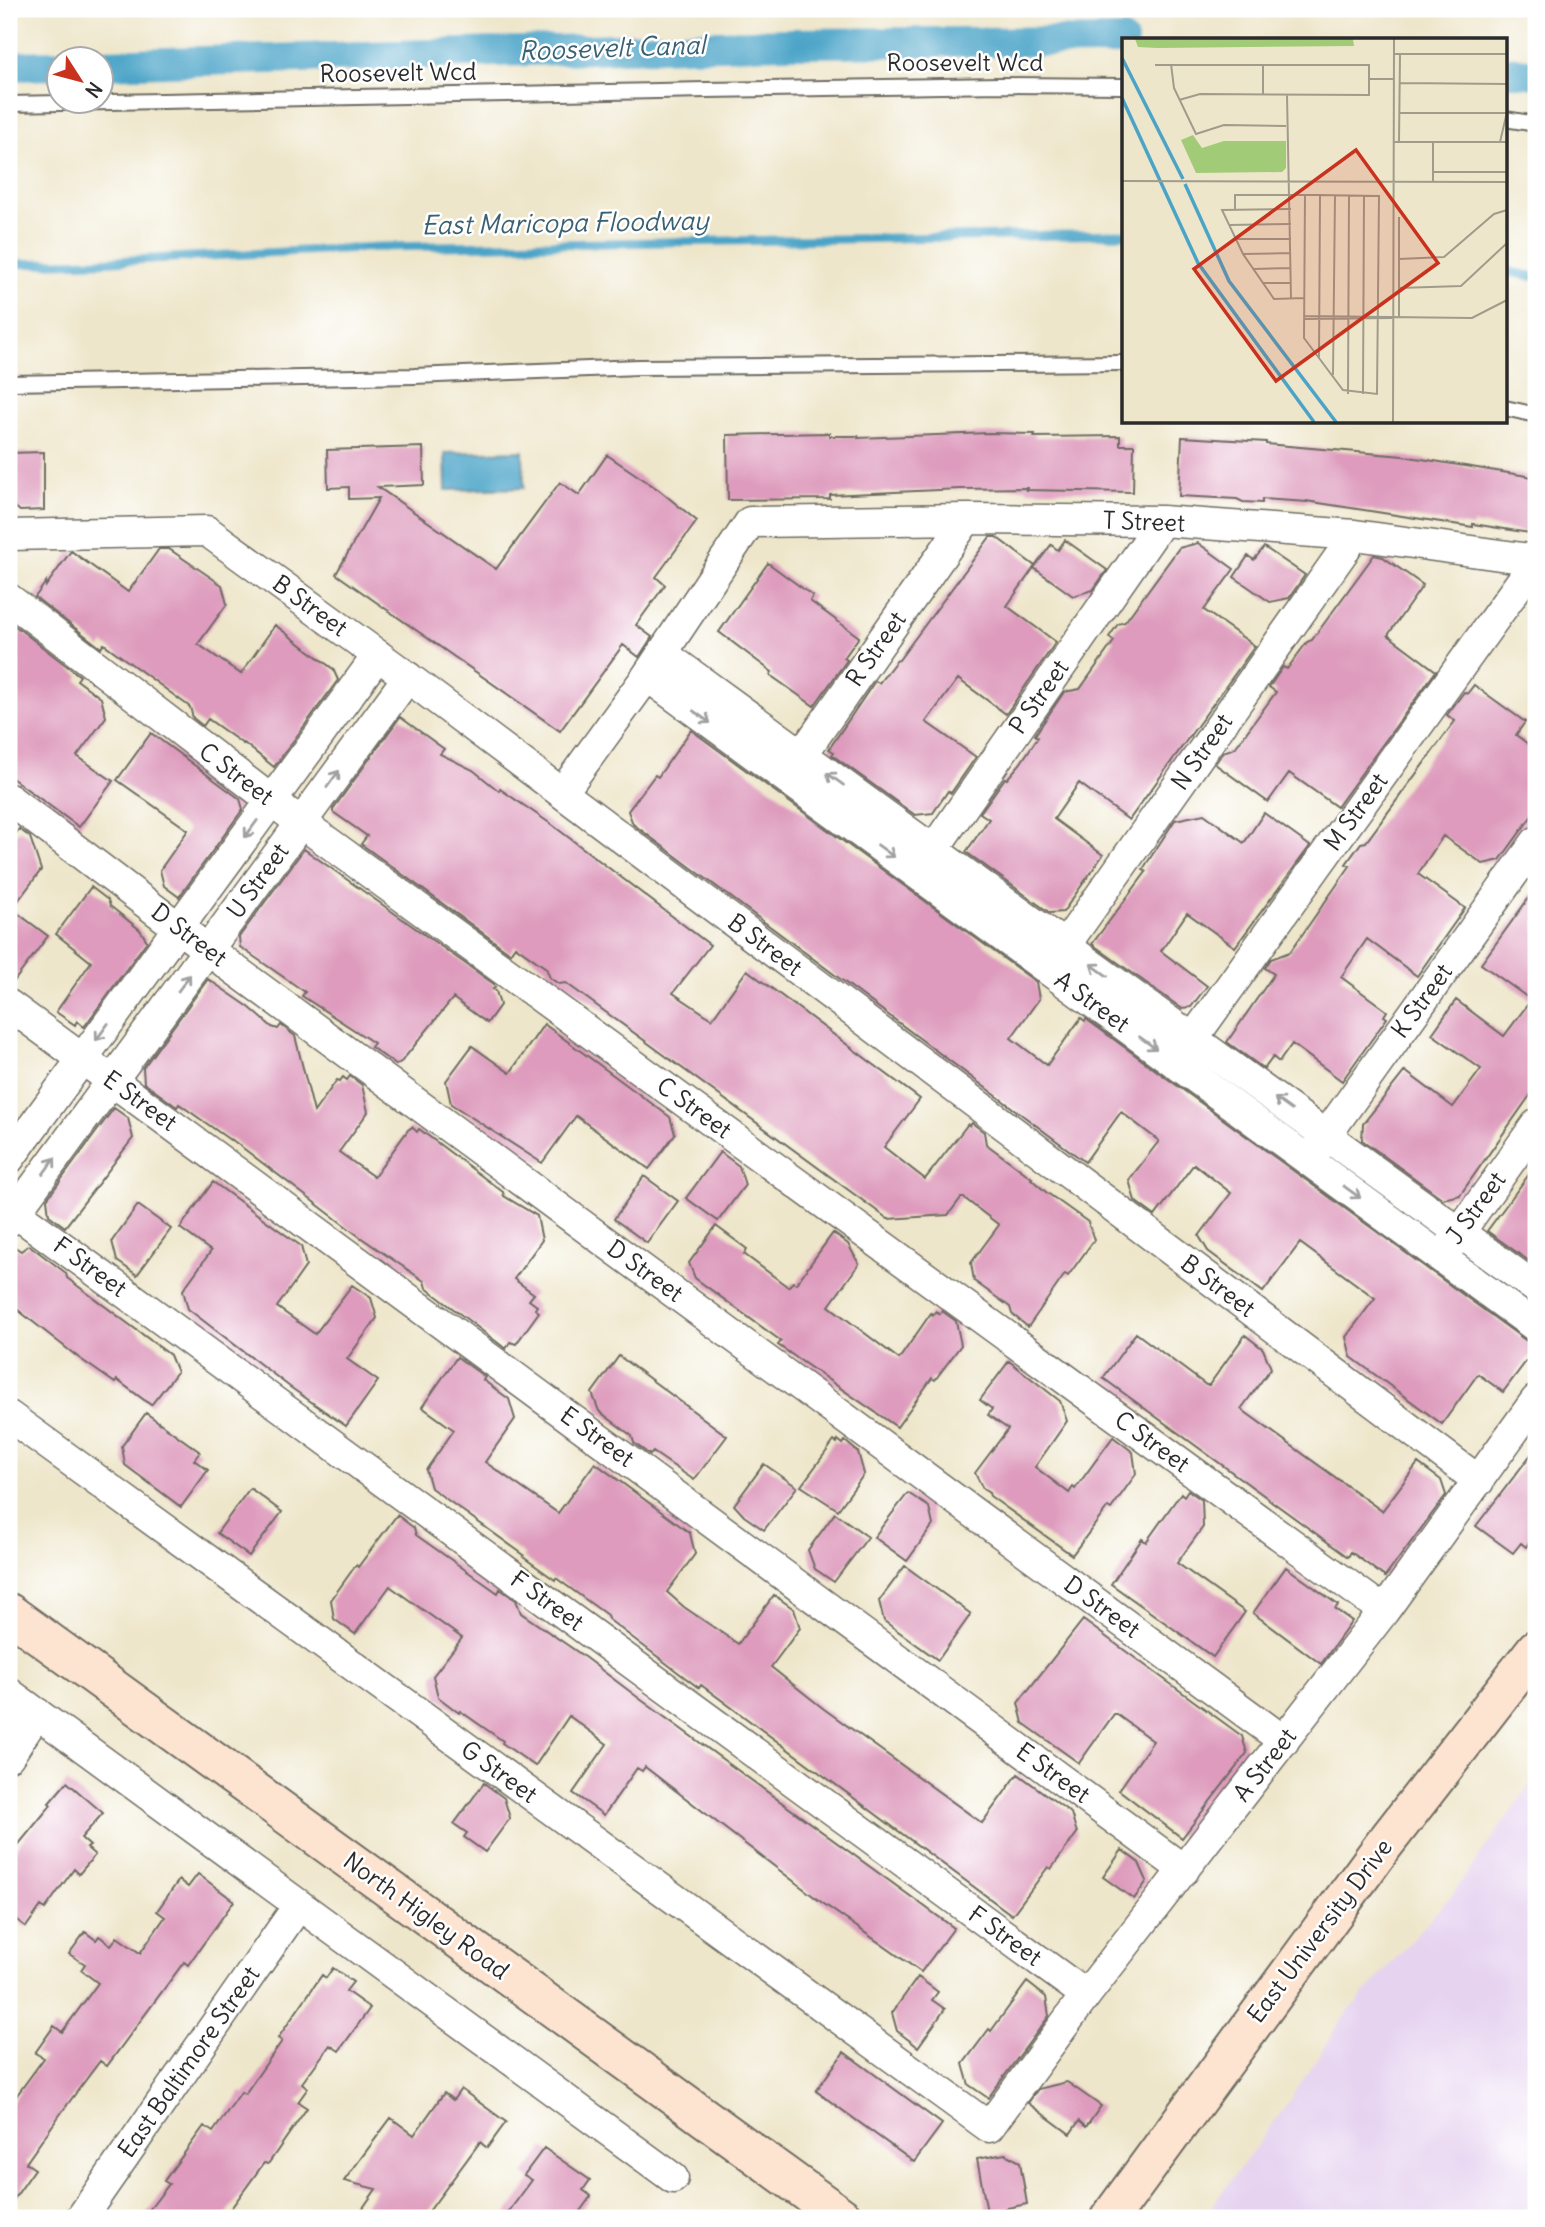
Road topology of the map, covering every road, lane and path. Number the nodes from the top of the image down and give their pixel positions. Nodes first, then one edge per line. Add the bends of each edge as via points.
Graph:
1 (1122, 86) edge
2 (9, 104) edge
3 (1506, 119) edge
4 (1536, 124) edge
5 (1122, 363) edge
6 (9, 383) edge
7 (1506, 408) edge
8 (1536, 415) edge
9 (967, 519) junction
10 (1162, 521) junction
11 (9, 534) edge
12 (1355, 535) junction
13 (1536, 560) edge
14 (9, 599) edge
15 (378, 655) junction
16 (655, 665) junction
17 (408, 677) junction
18 (794, 766) junction
19 (562, 793) junction
20 (9, 799) edge
21 (272, 801) junction
22 (301, 822) junction
23 (1536, 842) edge
24 (925, 862) junction
25 (179, 928) junction
26 (1065, 946) junction
27 (208, 950) junction
28 (1047, 970) junction
29 (9, 1005) edge
30 (1193, 1039) junction
31 (83, 1059) junction
32 (1175, 1063) junction
33 (112, 1080) junction
34 (1536, 1125) edge
35 (1326, 1136) junction
36 (9, 1159) edge
37 (1309, 1160) junction
38 (11, 1214) edge
39 (1459, 1232) junction
40 (1441, 1257) junction
41 (1536, 1288) edge
42 (1536, 1327) edge
43 (1536, 1400) edge
44 (9, 1416) edge
45 (1479, 1481) junction
46 (1384, 1611) junction
47 (9, 1613) edge
48 (1536, 1649) edge
49 (9, 1693) edge
50 (37, 1713) junction
51 (1284, 1741) junction
52 (9, 1756) edge
53 (1184, 1870) junction
54 (298, 1906) junction
55 (1086, 1995) junction
56 (989, 2127) joint
57 (673, 2178) dead end
58 (81, 2218) edge
59 (844, 2218) edge
60 (1110, 2218) edge

1 - 2 lane, Roosevelt Wcd
3 - 4 lane
5 - 6 lane via 639,367
7 - 8 lane
9 - 10 street, T Street
9 - 16 street, T Street via 750,522
9 - 18 street, R Street
10 - 12 street, T Street
10 - 24 street, P Street
11 - 15 street, B Street via 207,531
12 - 13 street, T Street
12 - 26 street, N Street
13 - 30 street, M Street
14 - 21 street, C Street
15 - 17 street, B Street
15 - 21 street, U Street
16 - 18 street, A Street
16 - 19 street
17 - 19 street, B Street
22 -> 17 street, U Street
18 - 24 street, A Street
19 - 45 street, B Street
20 - 25 street, D Street
21 - 22 street, C Street
21 -> 25 street, U Street
22 - 27 street, U Street
22 - 46 street, C Street
23 - 35 street, K Street
24 - 26 street, A Street
24 - 28 street, A Street
25 - 27 street, D Street
25 -> 31 street, U Street
26 - 28 street, N Street
30 -> 26 street, A Street
33 -> 27 street, U Street
27 - 51 street, D Street
28 -> 32 street, A Street
29 - 31 street, E Street
30 - 32 street, M Street
35 -> 30 street, A Street
31 - 33 street, E Street
31 - 36 street, U Street
32 - 37 street, A Street
38 -> 33 street, U Street
33 - 53 street, E Street
34 - 39 street, J Street
35 - 37 street, K Street
35 - 39 street, A Street
37 -> 40 street, A Street
38 - 55 street, F Street
39 - 40 street, J Street
39 - 41 street, A Street
40 - 42 street, A Street
43 - 45 street, A Street
44 - 56 street, G Street
45 - 46 street, A Street
46 - 51 street, A Street
47 - 59 main road, North Higley Road
48 - 60 main road, East University Drive via 1374,1858
49 - 50 street
50 - 52 street
50 - 54 street
51 - 53 street, A Street
53 - 55 street, A Street
54 - 57 street
54 - 58 street, East Baltimore Street
55 - 56 street, A Street

